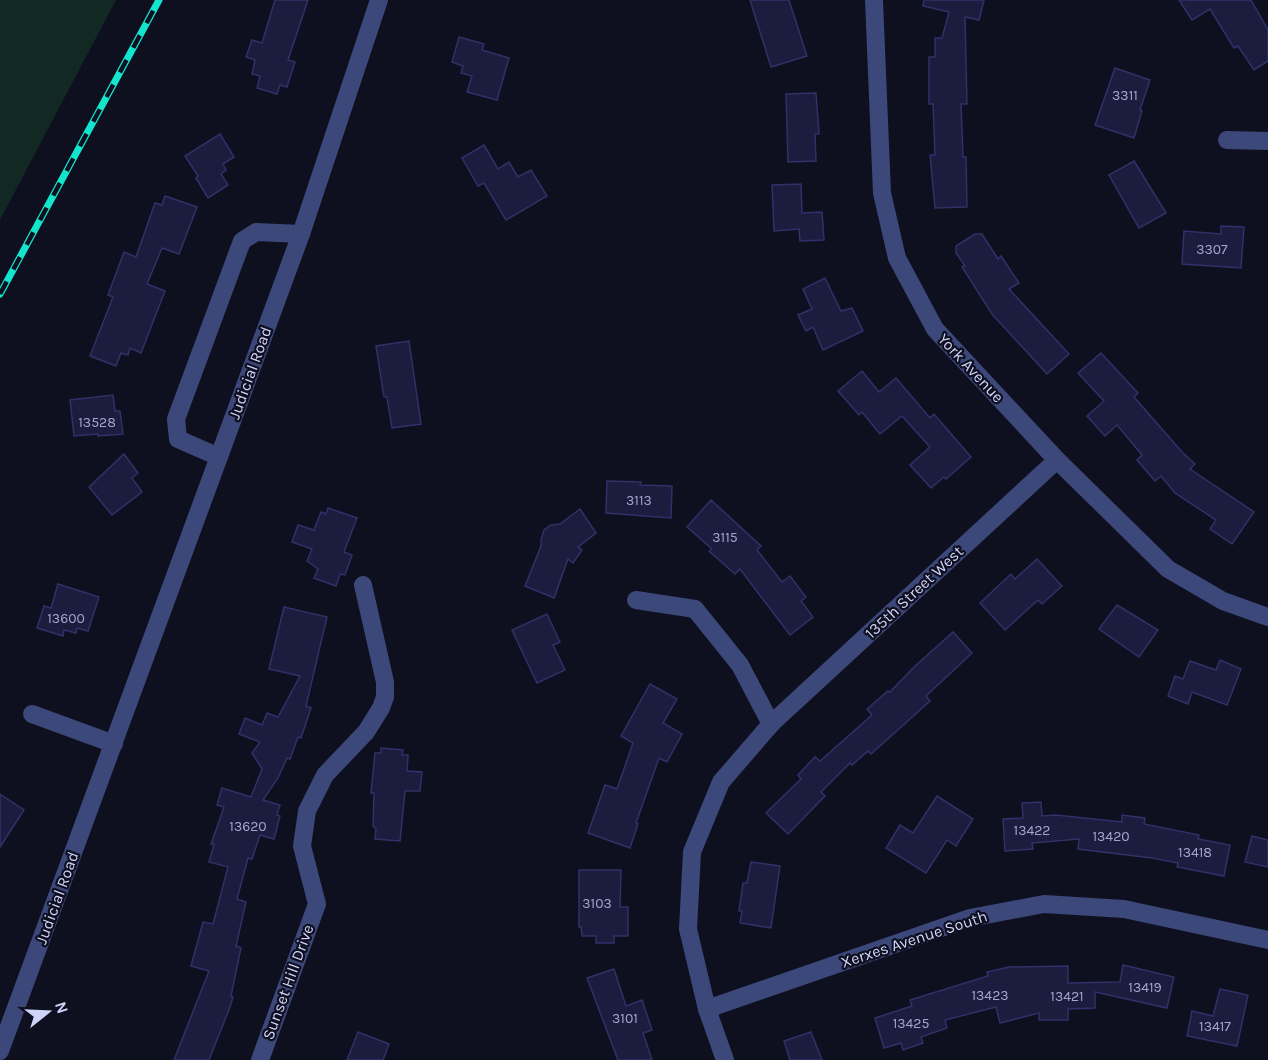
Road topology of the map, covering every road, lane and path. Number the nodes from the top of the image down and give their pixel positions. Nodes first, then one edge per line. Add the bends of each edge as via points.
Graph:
1 (379, 0) edge
2 (874, 0) edge
3 (1227, 140) dead end
4 (1268, 141) edge
5 (301, 234) junction
6 (219, 457) junction
7 (1057, 460) junction
8 (363, 585) dead end
9 (636, 600) dead end
10 (1268, 617) edge
11 (32, 714) dead end
12 (771, 724) junction
13 (114, 744) junction
14 (1268, 940) edge
15 (707, 1009) junction
16 (4, 1026) edge
17 (0, 1051) edge
18 (260, 1060) edge
19 (725, 1060) edge

1 - 5 street, Judicial Road
2 - 7 street, York Avenue via 882,193 897,258 935,329
3 - 4 street
5 - 6 street, Judicial Road
5 - 6 street via 256,232 242,241 176,419 178,439
6 - 13 street, Judicial Road
7 - 10 street, York Avenue via 1168,569 1223,601
7 - 12 street, 135th Street West
8 - 18 street, Sunset Hill Drive via 386,697 366,732 325,775 307,811 302,846 317,904
9 - 12 street via 695,609 740,665
11 - 13 street
12 - 15 street, 135th Street West via 721,782 692,852 688,929
13 - 16 street, Judicial Road
14 - 15 street, Xerxes Avenue South via 1124,909 1044,904 970,918
15 - 19 street, 135th Street West
16 - 17 street, Judicial Road

